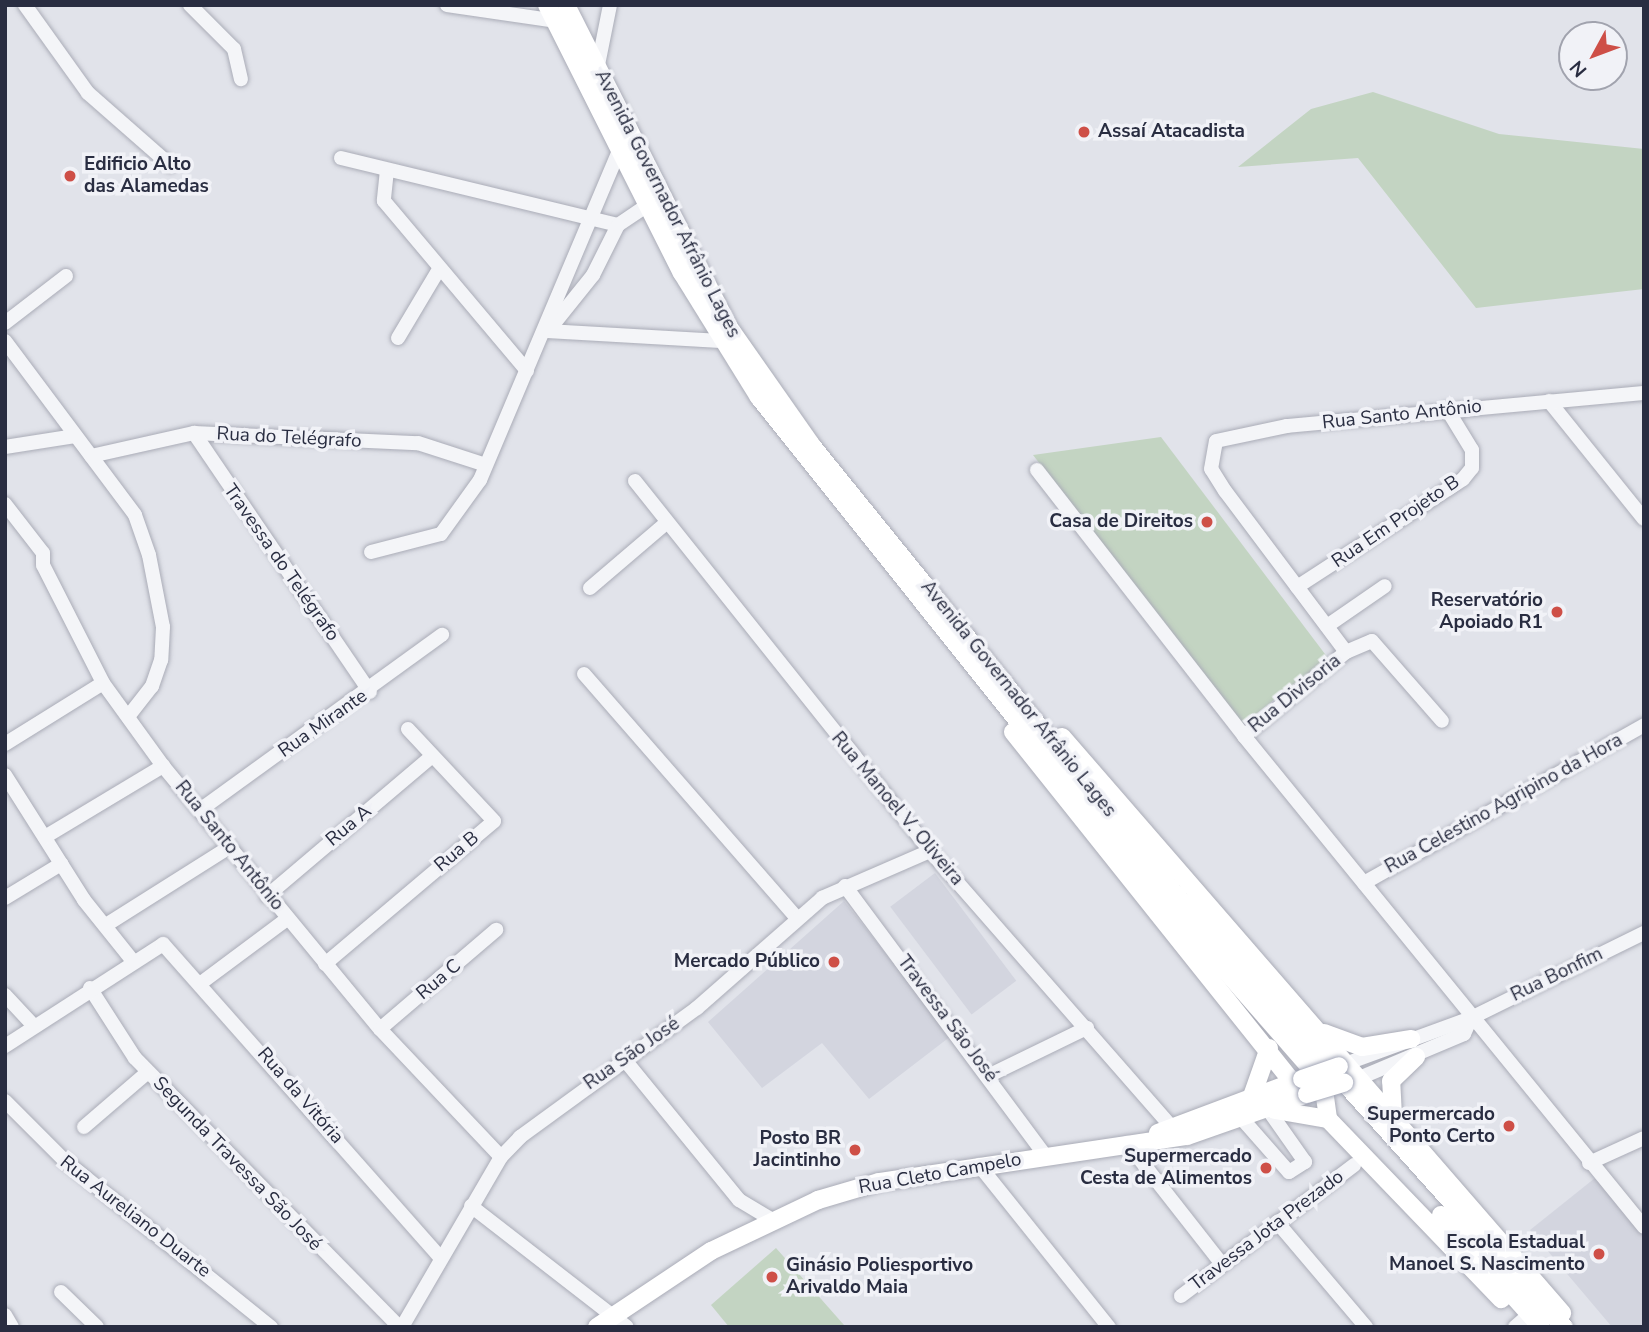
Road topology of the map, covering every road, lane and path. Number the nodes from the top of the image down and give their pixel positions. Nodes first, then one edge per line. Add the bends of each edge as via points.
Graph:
1 (25, 5) edge
2 (190, 5) edge
3 (447, 5) edge
4 (610, 5) edge
5 (555, 9) edge
6 (597, 70) junction
7 (241, 79) dead end
8 (621, 147) junction
9 (341, 158) dead end
10 (170, 165) dead end
11 (387, 170) junction
12 (648, 205) junction
13 (591, 215) junction
14 (618, 225) junction
15 (438, 271) junction
16 (66, 276) dead end
17 (5, 323) edge
18 (547, 331) junction
19 (398, 338) dead end
20 (5, 341) edge
21 (721, 341) junction
22 (527, 371) junction
23 (1644, 393) edge
24 (1549, 401) junction
25 (1447, 409) junction
26 (194, 433) junction
27 (75, 436) junction
28 (5, 447) edge
29 (91, 456) junction
30 (486, 466) junction
31 (1037, 470) dead end
32 (635, 481) dead end
33 (5, 504) edge
34 (1644, 519) edge
35 (665, 524) junction
36 (371, 552) dead end
37 (1385, 586) dead end
38 (1297, 587) junction
39 (590, 588) dead end
40 (1327, 626) junction
41 (442, 635) dead end
42 (1346, 652) junction
43 (980, 661) junction
44 (584, 674) dead end
45 (103, 683) junction
46 (370, 692) junction
47 (128, 717) junction
48 (1443, 721) dead end
49 (1644, 725) edge
50 (408, 729) dead end
51 (1244, 736) junction
52 (5, 744) edge
53 (432, 756) junction
54 (163, 766) junction
55 (5, 775) edge
56 (200, 810) junction
57 (45, 837) junction
58 (228, 848) junction
59 (930, 851) junction
60 (61, 864) junction
61 (1364, 883) junction
62 (845, 886) junction
63 (267, 895) junction
64 (5, 898) edge
65 (797, 918) junction
66 (287, 919) junction
67 (106, 925) junction
68 (496, 930) dead end
69 (1644, 933) edge
70 (132, 960) junction
71 (326, 964) junction
72 (201, 983) junction
73 (90, 988) junction
74 (5, 995) edge
75 (1471, 1017) junction
76 (34, 1026) junction
77 (1312, 1026) junction
78 (1087, 1028) junction
79 (380, 1029) junction
80 (1411, 1039) junction
81 (5, 1046) edge
82 (1269, 1048) junction
83 (1416, 1057) junction
84 (624, 1059) junction
85 (148, 1072) junction
86 (990, 1075) junction
87 (1325, 1080) junction
88 (1251, 1099) junction
89 (5, 1101) edge
90 (1270, 1111) junction
91 (1328, 1119) junction
92 (1244, 1121) junction
93 (1396, 1122) junction
94 (84, 1127) dead end
95 (1172, 1127) junction
96 (1150, 1138) junction
97 (1644, 1138) edge
98 (1127, 1143) junction
99 (1045, 1155) junction
100 (501, 1157) junction
101 (1589, 1163) junction
102 (979, 1165) junction
103 (1354, 1165) dead end
104 (471, 1206) junction
105 (772, 1220) junction
106 (1277, 1222) junction
107 (1644, 1227) edge
108 (441, 1258) junction
109 (1222, 1264) junction
110 (61, 1292) dead end
111 (1181, 1296) dead end
112 (5, 1315) edge
113 (1535, 1320) edge
114 (621, 1321) edge
115 (12, 1327) edge
116 (96, 1327) edge
117 (271, 1327) edge
118 (401, 1327) edge
119 (597, 1327) edge
120 (1109, 1327) edge
121 (1366, 1327) edge
122 (1514, 1327) edge
123 (1567, 1327) edge

1 - 10 street via 88,93
2 - 7 street via 233,49
3 - 5 street
4 - 6 street
5 - 6 main road, Avenida Governador Afrânio Lages
5 - 8 main road, Avenida Governador Afrânio Lages
6 - 43 main road, Avenida Governador Afrânio Lages via 722,316 769,390
8 - 12 main road, Avenida Governador Afrânio Lages
8 - 13 street
9 - 11 street
11 - 13 street
11 - 15 street via 384,201
12 - 14 street
12 - 21 main road, Avenida Governador Afrânio Lages
13 - 14 street
13 - 18 street
14 - 18 street via 593,275
15 - 19 street
15 - 22 street
16 - 17 street
18 - 21 street
18 - 22 street
20 - 27 street
21 - 43 main road, Avenida Governador Afrânio Lages via 802,454
22 - 30 street
23 - 24 street, Rua Santo Antônio
24 - 25 street, Rua Santo Antônio
24 - 34 street
25 - 38 street, Rua Em Projeto B via 1474,460 1463,479
25 - 38 street, Rua Santo Antônio via 1222,436 1210,458 1225,491
26 - 29 street, Rua do Telégrafo
26 - 30 street, Rua do Telégrafo via 418,443
26 - 46 street, Travessa do Telégrafo
27 - 28 street
27 - 29 street
29 - 47 street via 135,514 159,591 161,660 152,686
30 - 36 street via 442,534
31 - 51 street
32 - 35 street, Rua Manoel V. Oliveira
33 - 45 street, Rua Santo Antônio via 43,553 43,565
35 - 39 street
35 - 59 street, Rua Manoel V. Oliveira
37 - 40 street
38 - 40 street
40 - 42 street
41 - 46 street, Rua Mirante
42 - 48 street via 1372,641
42 - 51 street, Rua Divisoria
43 - 77 main road
43 - 82 main road via 1043,773
43 - 113 main road, Avenida Governador Afrânio Lages via 1129,860
43 - 123 main road, Avenida Governador Afrânio Lages via 1173,892 1401,1152
44 - 65 street
45 - 47 street, Rua Santo Antônio
45 - 52 street
46 - 56 street, Rua Mirante
47 - 54 street, Rua Santo Antônio
49 - 61 street, Rua Celestino Agripino da Hora
50 - 53 street, Rua B
51 - 61 street
53 - 63 street, Rua A
53 - 71 street, Rua B via 494,821
54 - 56 street, Rua Santo Antônio
54 - 57 street
55 - 57 street
56 - 58 street, Rua Santo Antônio
57 - 60 street
58 - 63 street, Rua Santo Antônio
58 - 67 street
59 - 62 street, Rua São José
59 - 78 street, Rua Manoel V. Oliveira
60 - 64 street
60 - 67 street
61 - 75 street
62 - 65 street, Rua São José
62 - 86 street, Travessa São José
63 - 66 street, Rua Santo Antônio
65 - 84 street, Rua São José via 697,1008
66 - 71 street, Rua Santo Antônio
66 - 72 street
67 - 70 street
68 - 79 street, Rua C
69 - 75 street, Rua Bonfim
70 - 72 street, Rua da Vitória via 163,944
70 - 73 street
71 - 79 street, Rua Santo Antônio
72 - 108 street, Rua da Vitória
73 - 76 street
73 - 85 street, Segunda Travessa São José
74 - 76 street
75 - 80 street, Rua Bonfim
75 - 83 street, Rua Bonfim via 1464,1034
75 - 101 street
76 - 81 street
77 - 80 main road via 1362,1047
77 - 87 main road via 1326,1041
78 - 86 street
78 - 95 street, Rua Manoel V. Oliveira
79 - 100 street, Rua Santo Antônio
80 - 87 street, Rua Bonfim
82 - 87 main road
82 - 88 main road
83 - 87 street, Rua Bonfim
83 - 93 main road via 1391,1081
84 - 100 street, Rua São José
84 - 105 street via 739,1200
85 - 94 street
85 - 118 street, Segunda Travessa São José
86 - 99 street, Travessa São José
87 - 88 main road, Rua Cleto Campelo
87 - 90 main road, Rua Cleto Campelo
87 - 91 main road
87 - 93 main road
88 - 95 main road, Rua Cleto Campelo
89 - 117 street, Rua Aureliano Duarte via 55,1154
90 - 91 main road
90 - 92 main road, Rua Cleto Campelo
90 - 92 street via 1305,1162 1289,1172
91 - 113 main road via 1510,1307
92 - 96 main road, Rua Cleto Campelo
93 - 123 main road via 1529,1269
95 - 96 main road, Rua Cleto Campelo
96 - 98 main road, Rua Cleto Campelo
97 - 101 street
98 - 99 main road, Rua Cleto Campelo
98 - 109 street
99 - 102 main road, Rua Cleto Campelo
100 - 104 street, Rua São José
101 - 107 street
102 - 105 main road, Rua Cleto Campelo via 879,1182
102 - 120 street
103 - 106 street, Travessa Jota Prezado
104 - 108 street, Rua São José
104 - 114 street
105 - 114 main road, Rua Cleto Campelo via 665,1277
106 - 109 street, Travessa Jota Prezado
106 - 121 street
108 - 118 street, Rua São José
109 - 111 street, Travessa Jota Prezado
110 - 116 street
112 - 115 street
113 - 122 street
114 - 119 main road, Rua Cleto Campelo

